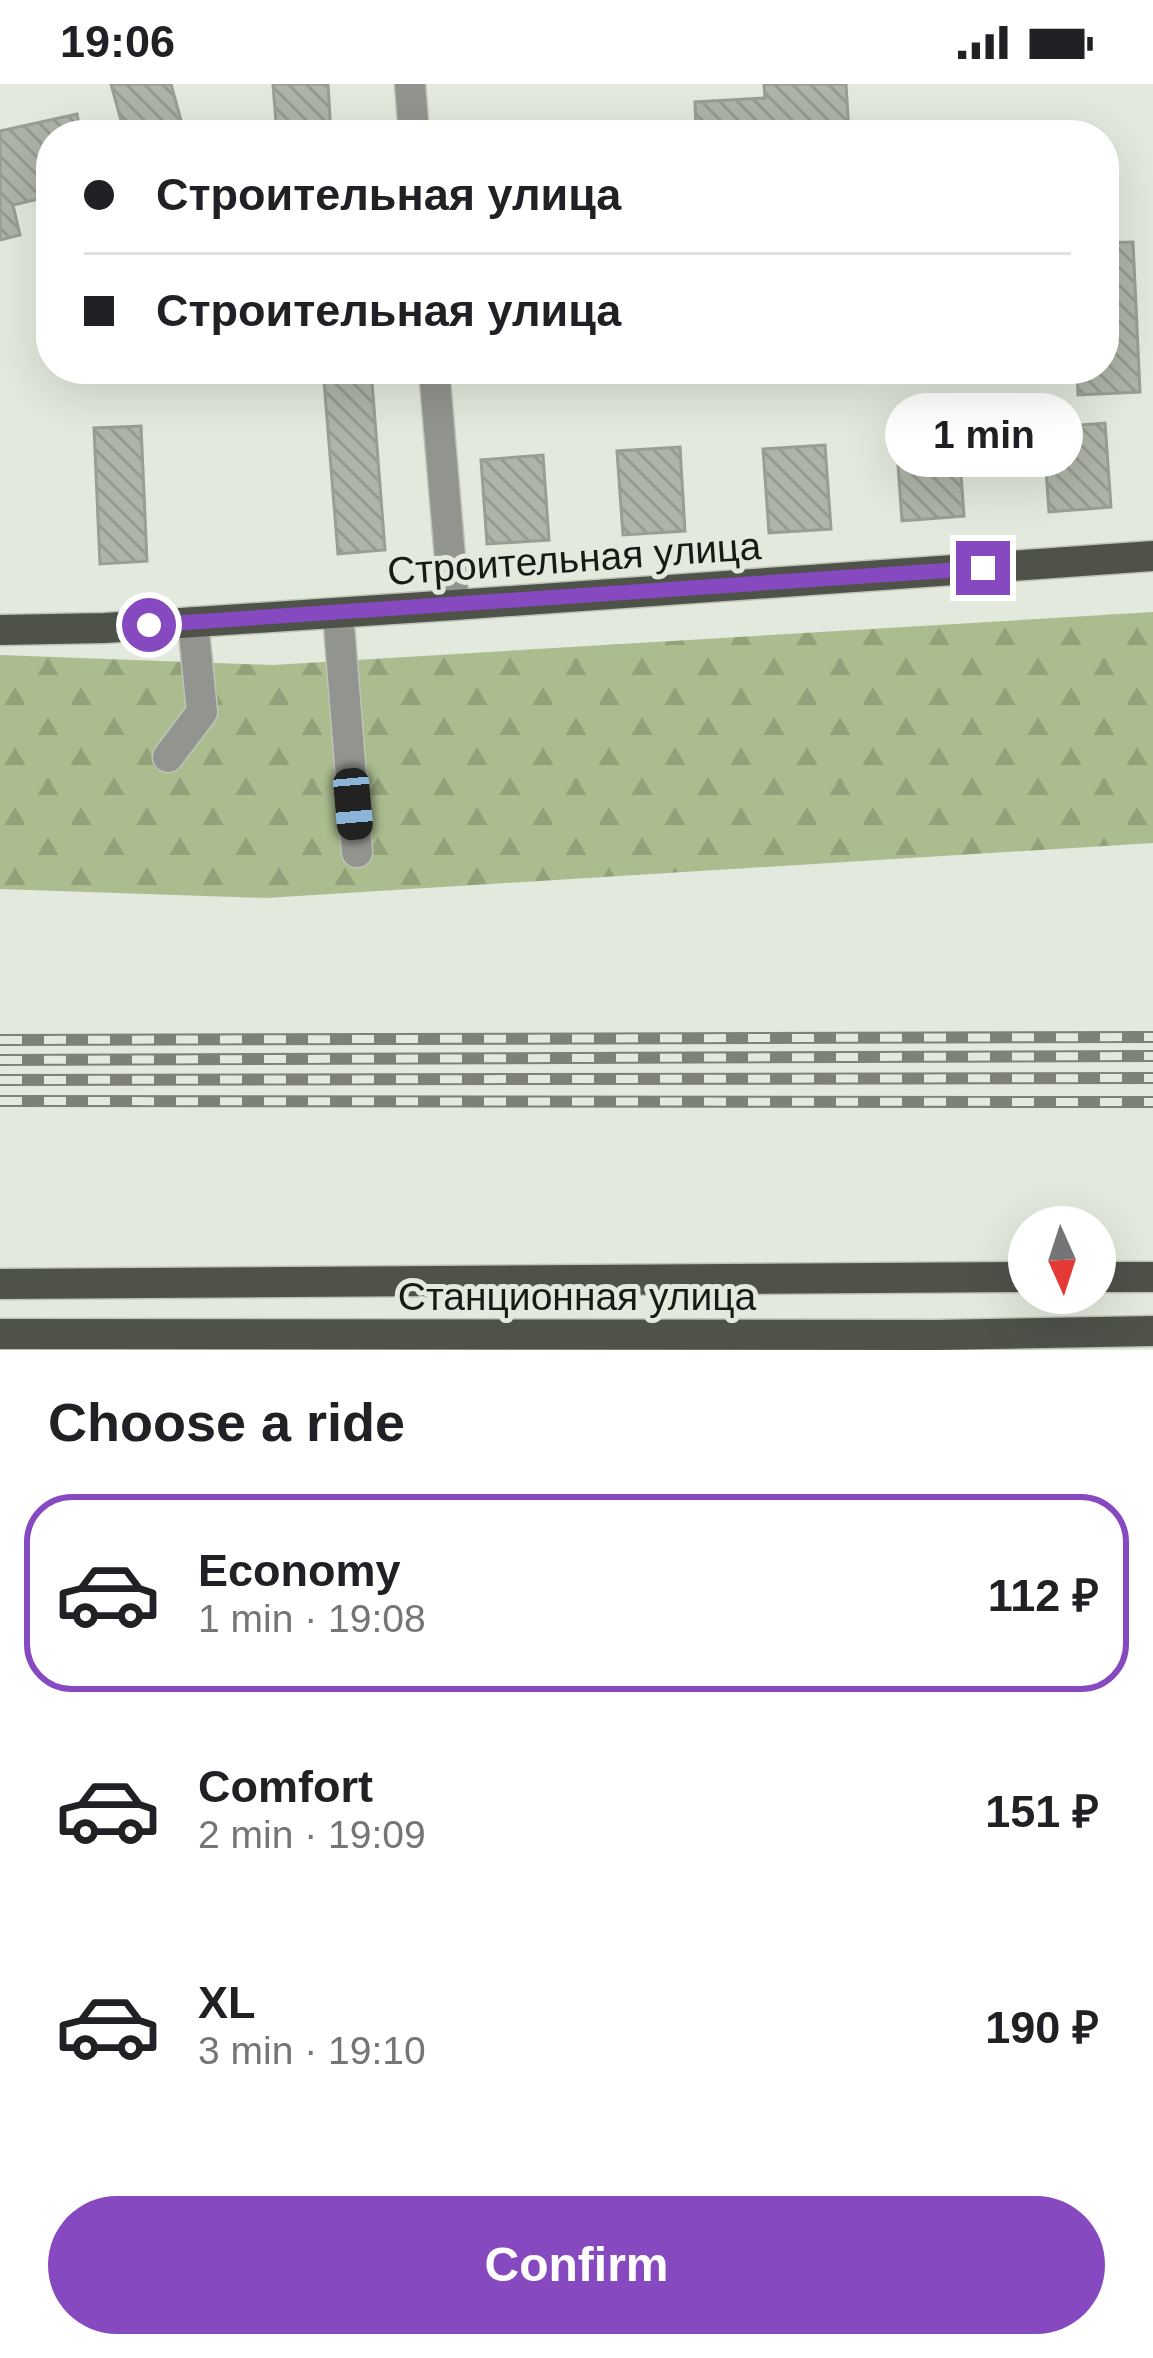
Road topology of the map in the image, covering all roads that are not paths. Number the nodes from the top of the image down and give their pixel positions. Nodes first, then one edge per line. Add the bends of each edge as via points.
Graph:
1 (410, 84) edge
2 (413, 120) edge
3 (435, 384) edge
4 (1153, 556) edge
5 (454, 605) junction
6 (338, 613) junction
7 (194, 622) junction
8 (0, 630) edge
9 (168, 757) dead end
10 (357, 852) dead end
11 (1008, 1277) edge
12 (1116, 1277) edge
13 (1153, 1277) edge
14 (0, 1284) edge
15 (1153, 1331) edge
16 (0, 1334) edge
17 (942, 1343) edge

1 - 2 street
3 - 5 street
4 - 5 main road, Строительная улица
5 - 6 main road, Строительная улица
6 - 7 main road, Строительная улица
6 - 10 street
7 - 8 main road, Строительная улица
7 - 9 street via 202,712
11 - 14 main road, Станционная улица
12 - 13 main road
15 - 17 main road, Станционная улица
16 - 17 main road, Станционная улица

